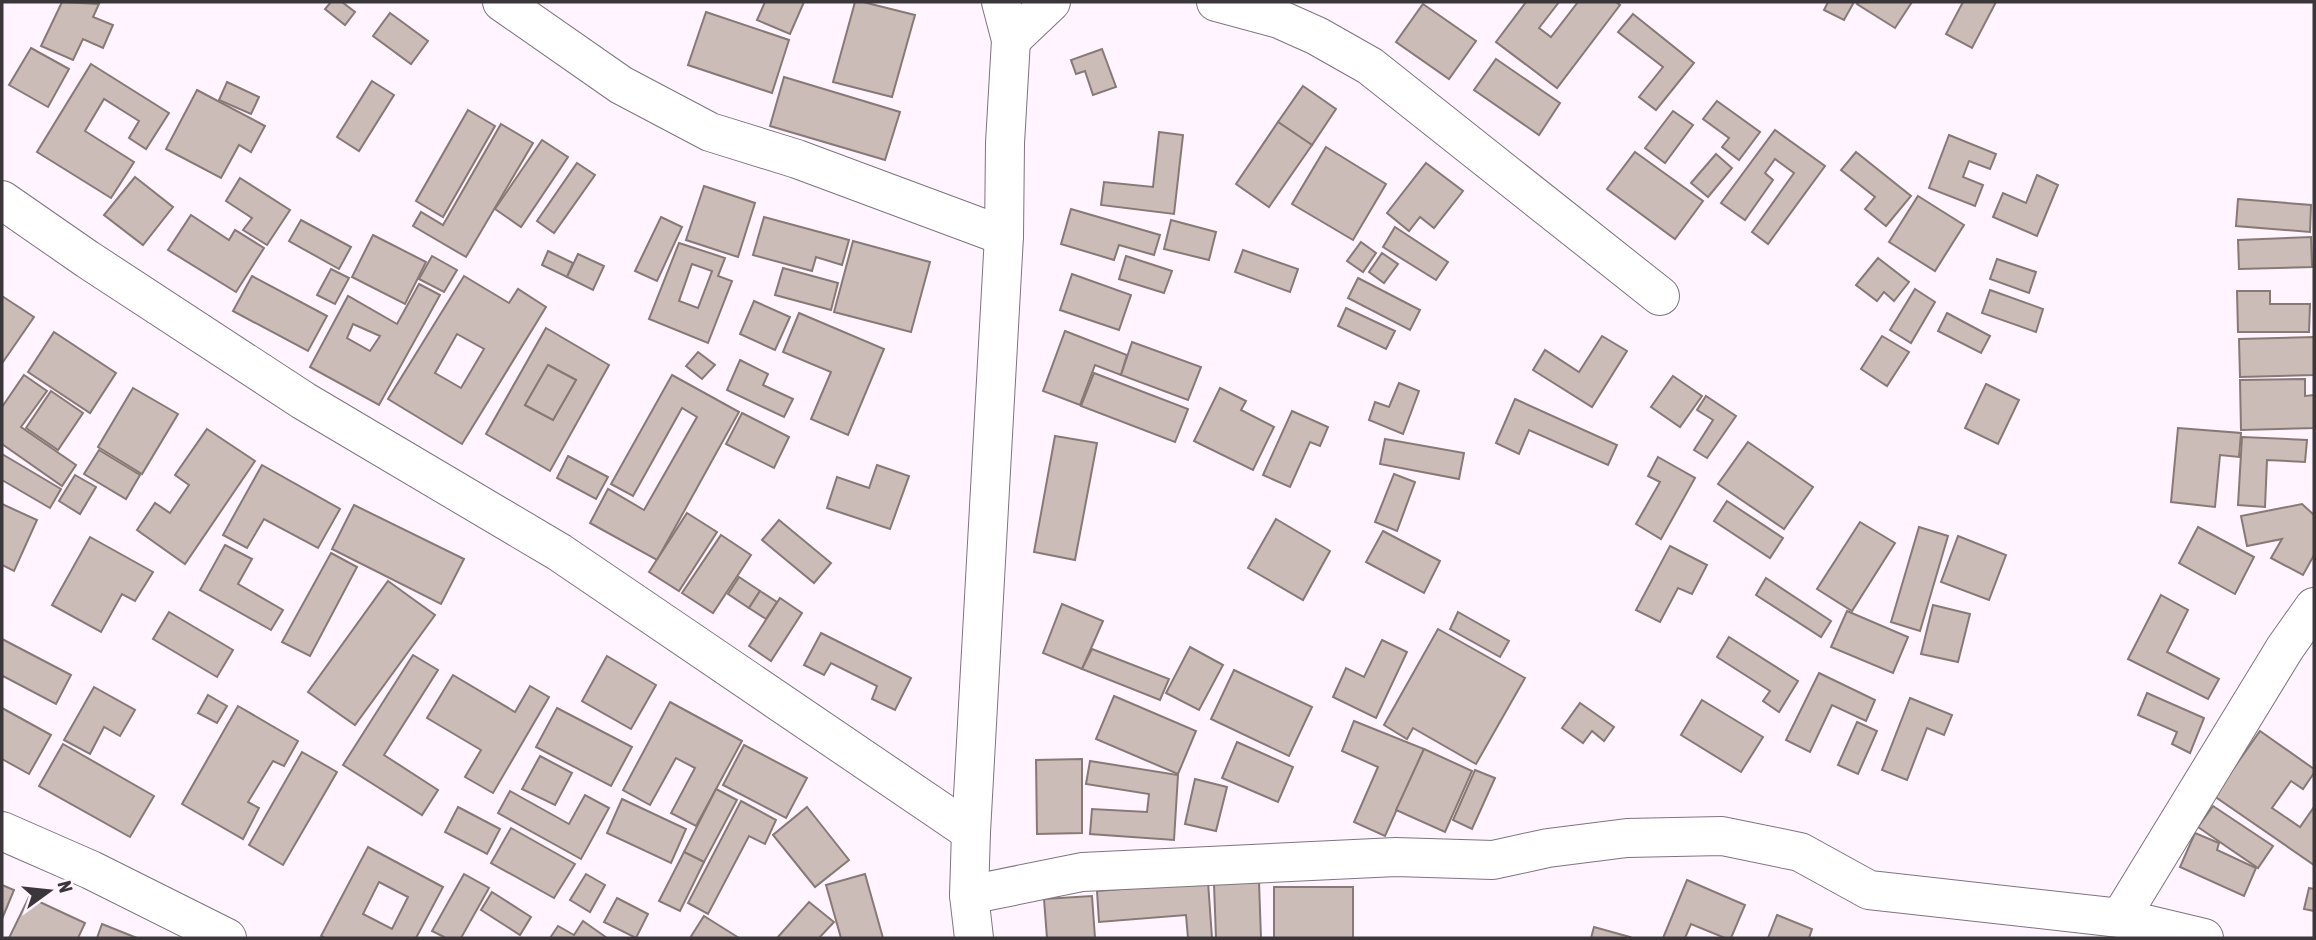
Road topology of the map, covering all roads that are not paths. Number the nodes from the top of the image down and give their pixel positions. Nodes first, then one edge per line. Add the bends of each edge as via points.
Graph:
1 (502, 2) edge
2 (1001, 2) edge
3 (1051, 2) edge
4 (1216, 2) edge
5 (1012, 40) junction
6 (2, 200) edge
7 (1004, 236) junction
8 (1660, 296) dead end
9 (2314, 607) edge
10 (2, 831) edge
11 (971, 832) junction
12 (969, 895) junction
13 (2120, 918) junction
14 (227, 938) edge
15 (974, 938) edge
16 (2203, 938) edge

1 - 7 street via 621,85 710,132 797,159
2 - 5 street
3 - 5 street
4 - 8 street via 1279,19 1370,66
5 - 7 street
6 - 11 street via 304,401 559,552
7 - 11 street
9 - 13 street
10 - 14 street
11 - 12 street
12 - 13 street via 1082,872 1396,857 1493,860 1627,838 1722,836 1800,852 1869,890
12 - 15 street
13 - 16 street

